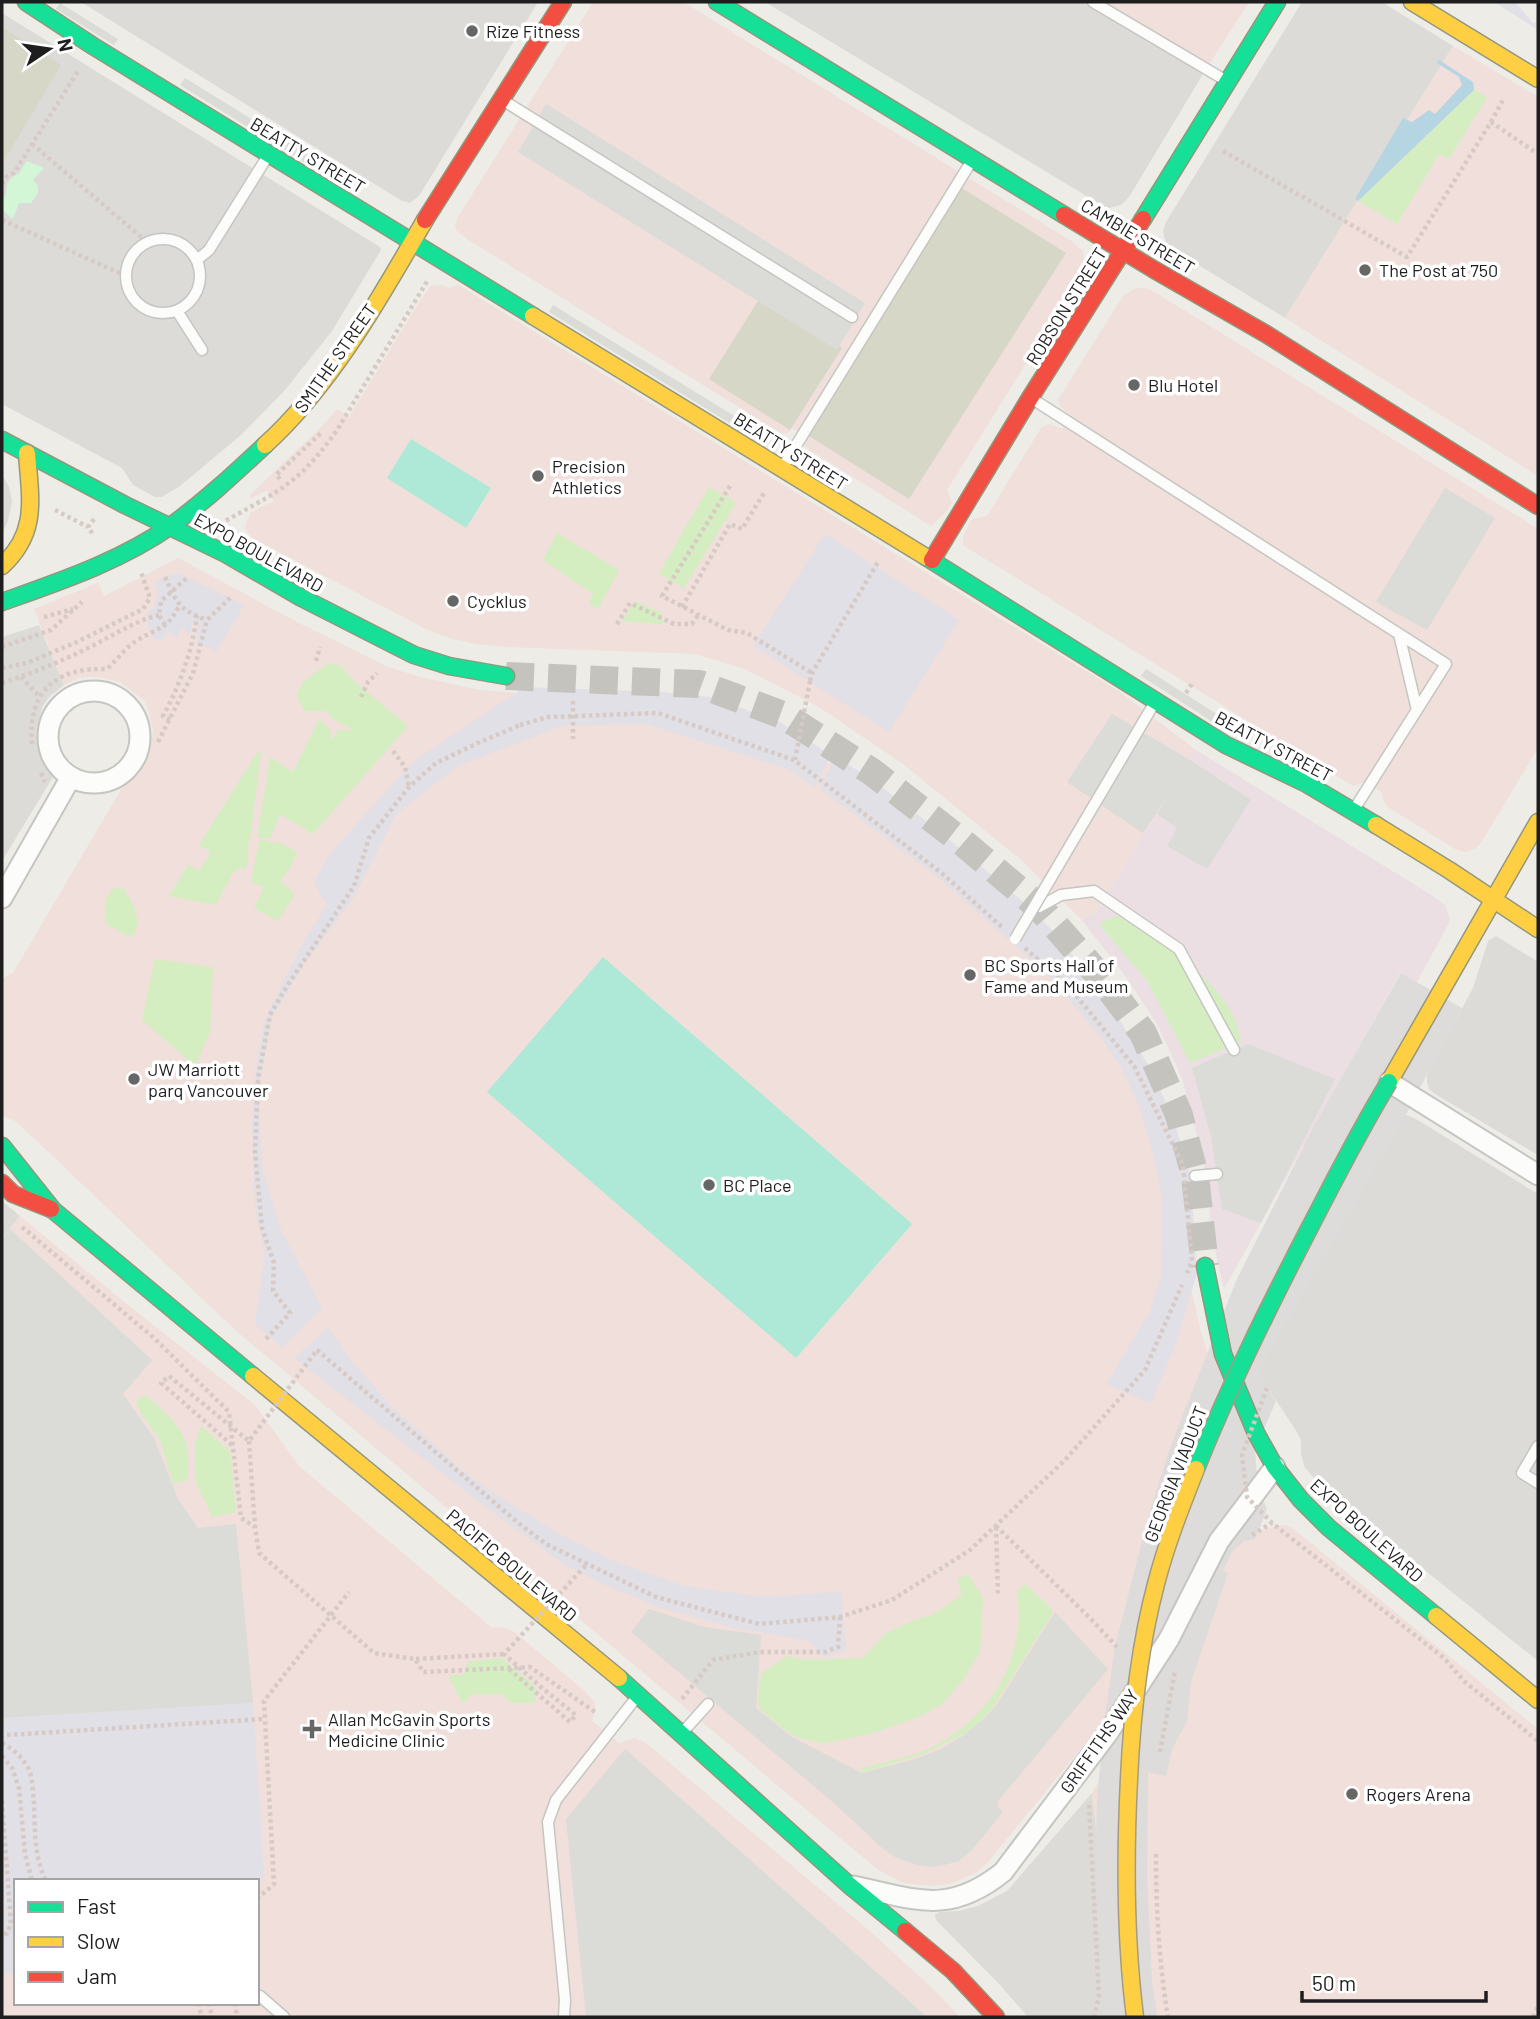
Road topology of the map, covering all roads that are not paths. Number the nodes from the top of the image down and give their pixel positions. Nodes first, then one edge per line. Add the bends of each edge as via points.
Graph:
1 (26, 2) edge
2 (563, 2) edge
3 (718, 2) edge
4 (1093, 2) edge
5 (1277, 2) edge
6 (1412, 2) edge
7 (1538, 79) edge
8 (1227, 81) junction
9 (500, 99) junction
10 (269, 154) junction
11 (973, 158) junction
12 (413, 241) junction
13 (1124, 250) junction
14 (197, 260) junction
15 (177, 311) junction
16 (852, 317) dead end
17 (202, 350) dead end
18 (1030, 398) junction
19 (2, 440) edge
20 (27, 453) junction
21 (782, 468) junction
22 (1538, 506) edge
23 (170, 526) junction
24 (932, 561) junction
25 (2, 566) edge
26 (2, 602) edge
27 (1399, 634) junction
28 (506, 676) tunnel mouth
29 (1156, 701) junction
30 (1417, 710) junction
31 (71, 777) junction
32 (1353, 811) junction
33 (1538, 822) edge
34 (2, 898) edge
35 (1493, 898) junction
36 (1038, 907) dead end
37 (1538, 929) edge
38 (1015, 939) road end
39 (1234, 1050) dead end
40 (1389, 1082) junction
41 (2, 1146) edge
42 (1217, 1174) dead end
43 (1538, 1175) edge
44 (1195, 1176) dead end
45 (2, 1183) edge
46 (53, 1210) junction
47 (1205, 1266) tunnel mouth
48 (1538, 1446) edge
49 (1275, 1467) junction
50 (1538, 1483) edge
51 (639, 1695) junction
52 (1538, 1700) edge
53 (708, 1704) dead end
54 (682, 1733) junction
55 (849, 1885) junction
56 (260, 1996) dead end
57 (284, 2017) edge
58 (564, 2017) edge
59 (996, 2017) edge
60 (1135, 2017) edge

1 - 10 main road, BEATTY STREET
2 - 9 main road, SMITHE STREET
3 - 11 main road, CAMBIE STREET
4 - 8 lane
5 - 8 main road, ROBSON STREET
6 - 7 main road
8 - 13 main road, ROBSON STREET
9 - 12 main road, SMITHE STREET
9 - 16 lane
10 - 12 main road, BEATTY STREET
10 - 14 lane via 209,250
11 - 13 main road, CAMBIE STREET
11 - 21 lane
12 - 21 main road, BEATTY STREET
12 - 23 main road, SMITHE STREET via 316,391 260,451
13 - 18 main road, ROBSON STREET
13 - 22 main road, CAMBIE STREET
14 - 15 lane via 200,284
14 - 15 lane via 181,243 158,238 137,248 130,258 126,276 135,301 154,312
15 - 17 lane
18 - 24 main road, ROBSON STREET
18 - 27 lane
19 - 20 main road, EXPO BOULEVARD
20 - 23 main road, EXPO BOULEVARD
20 - 25 main road via 28,529 18,550
21 - 24 main road, BEATTY STREET
23 - 26 main road, SMITHE STREET via 98,566
23 - 28 main road, EXPO BOULEVARD via 414,655
24 - 29 main road, BEATTY STREET
27 - 30 lane
27 - 30 lane via 1446,664
29 - 32 main road, BEATTY STREET
29 - 38 lane, bridge
30 - 32 lane
31 - 31 street via 101,783 129,768 137,755 138,723 120,699 92,691 78,694 55,713 48,741 60,768
31 - 34 street
32 - 35 main road, BEATTY STREET
33 - 35 main road, GEORGIA VIADUCT
35 - 37 main road, BEATTY STREET
35 - 40 main road, GEORGIA VIADUCT
36 - 39 lane via 1061,895 1094,891 1179,949
40 - 43 street
40 - 60 main road, GEORGIA VIADUCT, bridge via 1271,1301 1205,1446 1164,1557 1140,1651 1131,1726 1125,1875
41 - 46 main road, PACIFIC BOULEVARD
42 - 44 lane
45 - 46 main road via 13,1194
46 - 51 main road, PACIFIC BOULEVARD
47 - 49 main road, EXPO BOULEVARD via 1223,1354 1255,1433
48 - 50 lane via 1522,1473
49 - 52 main road, EXPO BOULEVARD via 1344,1541
49 - 55 street, GRIFFITHS WAY via 1219,1541 1169,1639 1100,1743 1003,1872 985,1887 961,1897 928,1902
51 - 54 main road, PACIFIC BOULEVARD
51 - 58 lane via 556,1800 548,1822
53 - 54 lane
54 - 55 main road, PACIFIC BOULEVARD
55 - 59 main road, PACIFIC BOULEVARD via 953,1971
56 - 57 lane

